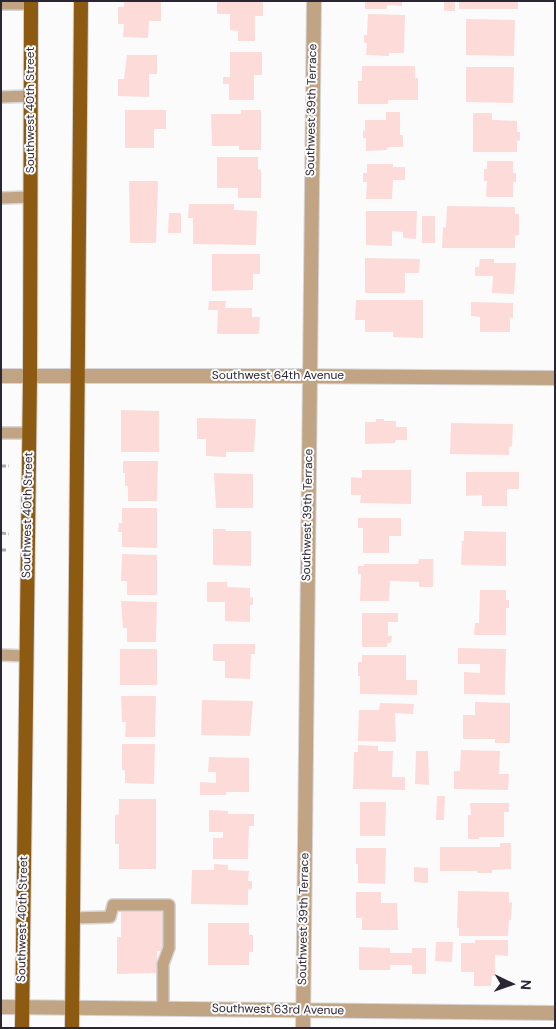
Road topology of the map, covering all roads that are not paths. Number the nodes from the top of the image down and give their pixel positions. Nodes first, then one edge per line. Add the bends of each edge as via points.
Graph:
1 (80, 1) edge
2 (314, 1) edge
3 (31, 3) edge
4 (1, 4) edge
5 (1, 96) edge
6 (31, 96) junction
7 (1, 198) edge
8 (30, 198) junction
9 (1, 376) edge
10 (30, 376) junction
11 (79, 376) junction
12 (310, 376) junction
13 (555, 378) edge
14 (1, 433) edge
15 (29, 433) junction
16 (1, 655) edge
17 (26, 656) junction
18 (73, 918) junction
19 (1, 1007) edge
20 (22, 1007) junction
21 (72, 1008) junction
22 (163, 1009) junction
23 (303, 1011) junction
24 (555, 1013) edge
25 (22, 1028) edge
26 (72, 1028) edge
27 (303, 1028) edge

1 - 11 main road
2 - 12 street, Southwest 39th Terrace
3 - 4 lane
3 - 6 main road, Southwest 40th Street
5 - 6 lane
6 - 8 main road, Southwest 40th Street
7 - 8 lane
8 - 10 main road, Southwest 40th Street
9 - 10 street, Southwest 64th Avenue
10 - 11 street, Southwest 64th Avenue
10 - 15 main road, Southwest 40th Street
11 - 12 street, Southwest 64th Avenue
11 - 18 main road
12 - 13 street, Southwest 64th Avenue
12 - 23 street, Southwest 39th Terrace
14 - 15 lane
15 - 17 main road, Southwest 40th Street
16 - 17 lane
17 - 20 main road, Southwest 40th Street
18 - 21 main road
18 - 22 lane via 110,917 113,905 169,906 169,948 163,964
19 - 20 street, Southwest 63rd Avenue
20 - 21 street, Southwest 63rd Avenue
20 - 25 main road, Southwest 40th Street
21 - 22 street, Southwest 63rd Avenue
21 - 26 main road
22 - 23 street, Southwest 63rd Avenue
23 - 24 street, Southwest 63rd Avenue
23 - 27 street, Southwest 39th Terrace

